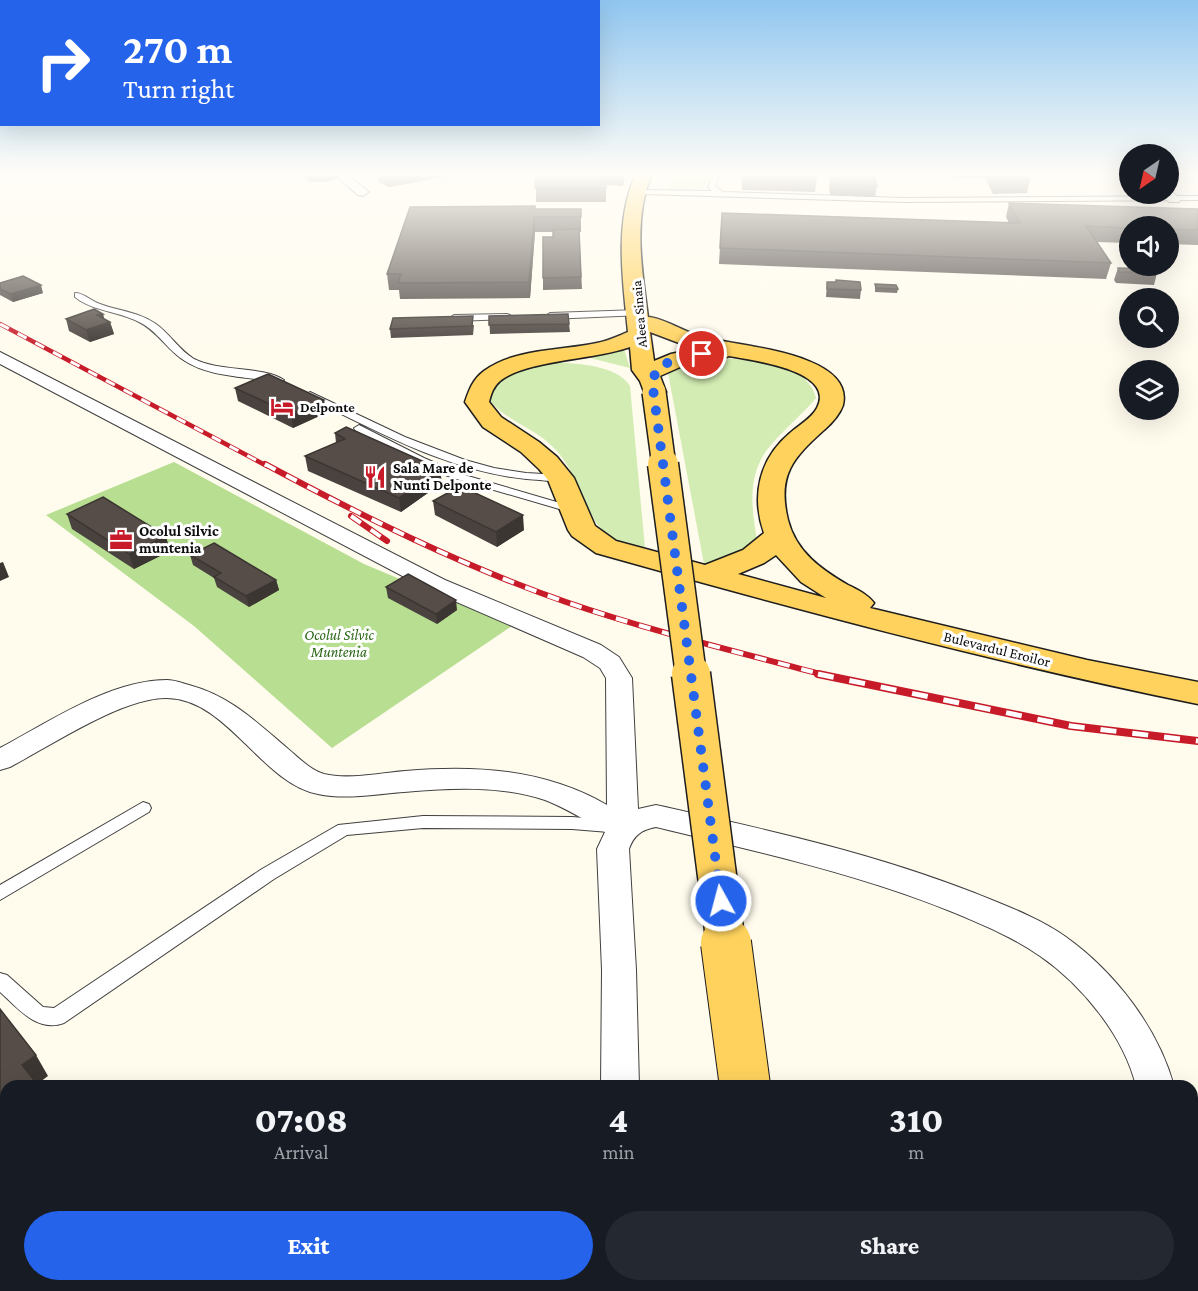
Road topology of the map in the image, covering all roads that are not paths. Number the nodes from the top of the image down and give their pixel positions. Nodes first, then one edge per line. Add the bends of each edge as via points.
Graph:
1 (642, 236) edge
2 (78, 295) dead end
3 (536, 316) edge
4 (512, 317) edge
5 (440, 319) edge
6 (643, 324) junction
7 (740, 352) junction
8 (561, 356) junction
9 (0, 357) edge
10 (654, 381) junction
11 (291, 390) junction
12 (561, 478) junction
13 (573, 510) junction
14 (773, 541) junction
15 (798, 564) junction
16 (704, 575) junction
17 (785, 597) junction
18 (867, 608) junction
19 (1198, 682) edge
20 (1198, 693) edge
21 (0, 760) edge
22 (143, 808) dead end
23 (623, 828) junction
24 (0, 893) edge
25 (0, 981) edge
26 (620, 1080) edge
27 (744, 1080) edge
28 (1154, 1080) edge

1 - 6 main road, Aleea Sinaia
2 - 11 lane via 96,307 133,315 149,323 188,359 253,374
3 - 6 lane
4 - 5 lane
6 - 7 main road
6 - 8 main road via 597,350
6 - 10 main road, Aleea Sinaia via 644,370
7 - 10 main road via 672,361
7 - 14 main road via 803,366 828,385 832,396 822,418 790,445 774,472
8 - 10 main road via 621,369
8 - 12 main road via 494,374 477,393 477,402 492,422 530,447
9 - 23 street via 426,579 592,651 610,663 620,678
10 - 27 main road, Aleea Sinaia, bridge
11 - 12 lane via 448,460 506,475
11 - 13 lane via 440,470
12 - 13 main road, Bulevardul Eroilor
13 - 16 main road, Bulevardul Eroilor via 582,530 606,547
14 - 15 main road
14 - 16 main road via 752,558
14 - 17 main road
15 - 17 main road
15 - 18 main road via 822,583
16 - 17 main road, Bulevardul Eroilor
17 - 18 main road, Bulevardul Eroilor
17 - 20 main road, Bulevardul Eroilor via 1087,671
18 - 19 main road, Bulevardul Eroilor
21 - 23 street via 108,703 140,691 169,689 203,698 226,712 296,772 319,784 350,786 446,778 498,780 548,790
22 - 24 lane
23 - 25 lane via 572,823 423,822 344,829 268,874 57,1017 39,1015
23 - 26 street via 613,849
23 - 28 street via 632,821 656,816 762,841 921,887 1015,925 1061,953 1102,990 1132,1034

